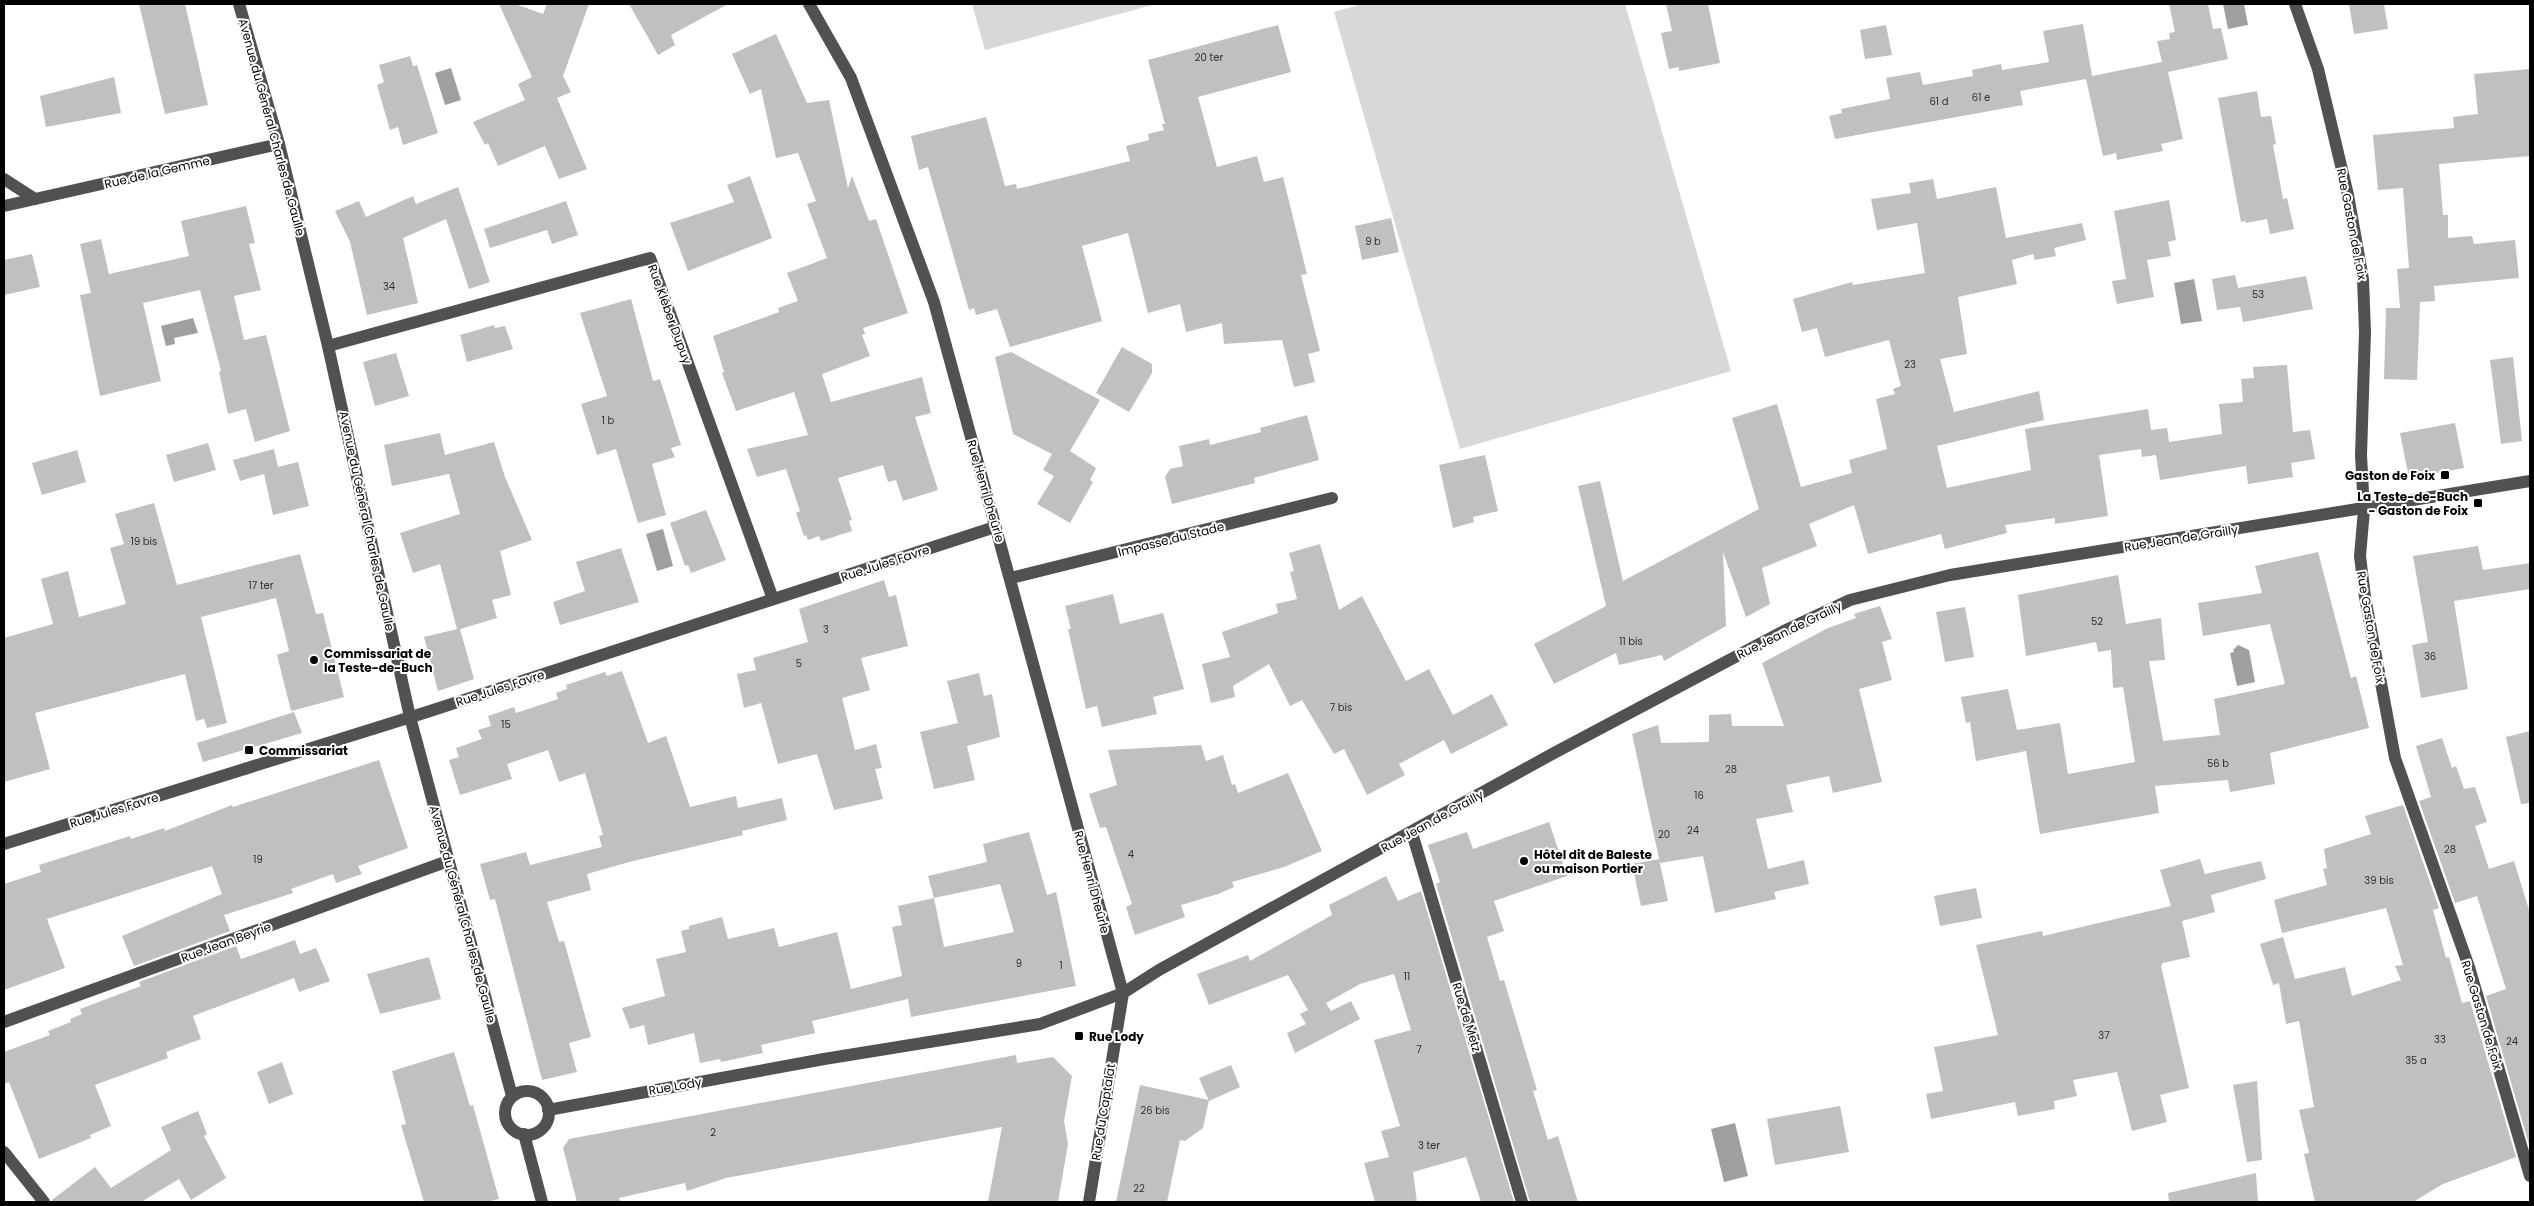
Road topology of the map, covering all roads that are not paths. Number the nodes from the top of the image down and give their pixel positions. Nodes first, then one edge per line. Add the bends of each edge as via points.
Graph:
1 (239, 4) edge
2 (809, 4) edge
3 (2295, 4) edge
4 (279, 144) junction
5 (4, 179) edge
6 (34, 199) junction
7 (4, 206) edge
8 (328, 346) junction
9 (2530, 481) edge
10 (1332, 498) dead end
11 (2364, 510) junction
12 (995, 527) junction
13 (1011, 578) junction
14 (773, 600) junction
15 (410, 717) junction
16 (1412, 833) junction
17 (4, 844) edge
18 (448, 861) junction
19 (1123, 993) junction
20 (4, 1022) edge
21 (512, 1096) junction
22 (548, 1110) junction
23 (524, 1134) junction
24 (4, 1152) edge
25 (2530, 1176) edge
26 (44, 1202) edge
27 (542, 1202) edge
28 (1089, 1202) edge
29 (1522, 1202) edge

1 - 4 street, Avenue du Général Charles de Gaulle
2 - 12 street, Rue Henri Dheûrle via 851,78 934,302
3 - 11 street, Rue Gaston de Foix via 2318,69 2348,195 2363,279 2366,332 2361,455
4 - 6 street, Rue de la Gemme
4 - 8 street, Avenue du Général Charles de Gaulle
5 - 6 street
6 - 7 street, Rue de la Gemme
8 - 14 street, Rue Kléber Dupuy via 650,258
8 - 15 street, Avenue du Général Charles de Gaulle
9 - 11 street, Rue Jean de Grailly
10 - 13 street, Impasse du Stade
11 - 16 street, Rue Jean de Grailly via 1950,575 1850,600 1784,631 1554,753
11 - 25 street, Rue Gaston de Foix via 2360,556 2365,597 2395,758 2469,967
12 - 13 street, Rue Henri Dheûrle
12 - 14 street, Rue Jules Favre
13 - 19 street, Rue Henri Dheûrle
14 - 15 street, Rue Jules Favre
15 - 17 street, Rue Jules Favre
15 - 18 street, Avenue du Général Charles de Gaulle
16 - 19 street, Rue Jean de Grailly
16 - 29 street, Rue de Metz
18 - 20 street, Rue Jean Beyrie
18 - 21 street, Avenue du Général Charles de Gaulle
19 - 22 street, Rue Lody via 1040,1024 824,1059
19 - 28 street, Rue du Captalat
21 - 22 street via 527,1090 534,1092 544,1100
21 - 23 street via 505,1116 512,1129
22 - 23 street via 547,1120 539,1131
23 - 27 street
24 - 26 street

